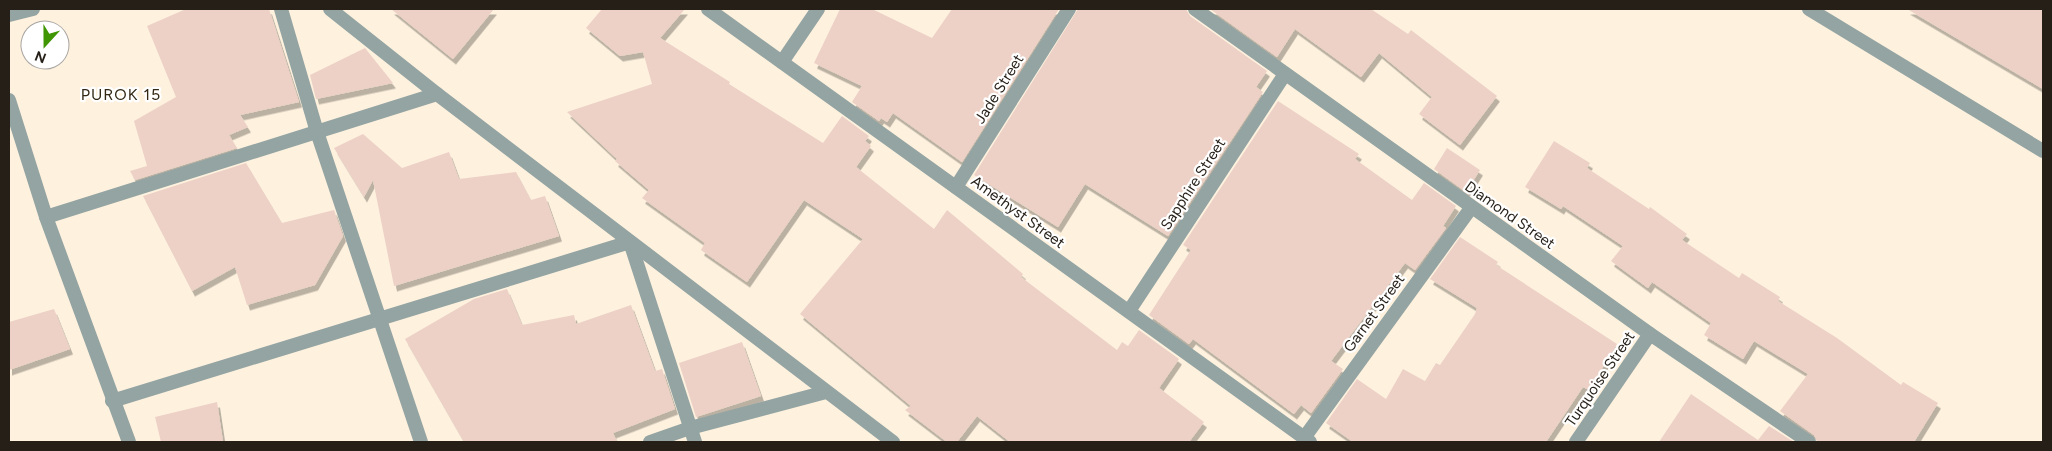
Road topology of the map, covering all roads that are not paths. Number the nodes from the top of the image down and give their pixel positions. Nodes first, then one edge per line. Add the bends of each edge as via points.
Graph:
1 (33, 9) edge
2 (281, 9) edge
3 (330, 9) edge
4 (708, 9) edge
5 (818, 9) edge
6 (1069, 9) edge
7 (1195, 9) edge
8 (1809, 9) edge
9 (9, 15) edge
10 (782, 62) junction
11 (1285, 74) junction
12 (437, 94) junction
13 (9, 100) edge
14 (317, 132) junction
15 (2043, 150) edge
16 (956, 188) junction
17 (1471, 208) junction
18 (46, 216) junction
19 (630, 242) junction
20 (1129, 311) junction
21 (381, 320) junction
22 (1650, 334) junction
23 (826, 392) junction
24 (112, 401) junction
25 (690, 428) junction
26 (1307, 440) edge
27 (129, 442) edge
28 (421, 442) edge
29 (650, 442) edge
30 (695, 442) edge
31 (893, 442) edge
32 (1576, 442) edge
33 (1809, 442) edge

1 - 9 street
2 - 14 street
3 - 12 street
4 - 10 street, Amethyst Street
5 - 10 street
6 - 16 street, Jade Street
7 - 11 street, Diamond Street
8 - 15 street
10 - 16 street, Amethyst Street
11 - 17 street, Diamond Street
11 - 20 street, Sapphire Street
12 - 14 street
12 - 19 street
13 - 18 street
14 - 18 street
14 - 21 street
16 - 20 street, Amethyst Street
17 - 22 street, Diamond Street
17 - 26 street, Garnet Street
18 - 24 street
19 - 21 street
19 - 23 street
19 - 25 street
20 - 26 street, Amethyst Street
21 - 24 street
21 - 28 street
22 - 32 street, Turquoise Street
22 - 33 street, Diamond Street
23 - 25 street
23 - 31 street
24 - 27 street
25 - 29 street
25 - 30 street

